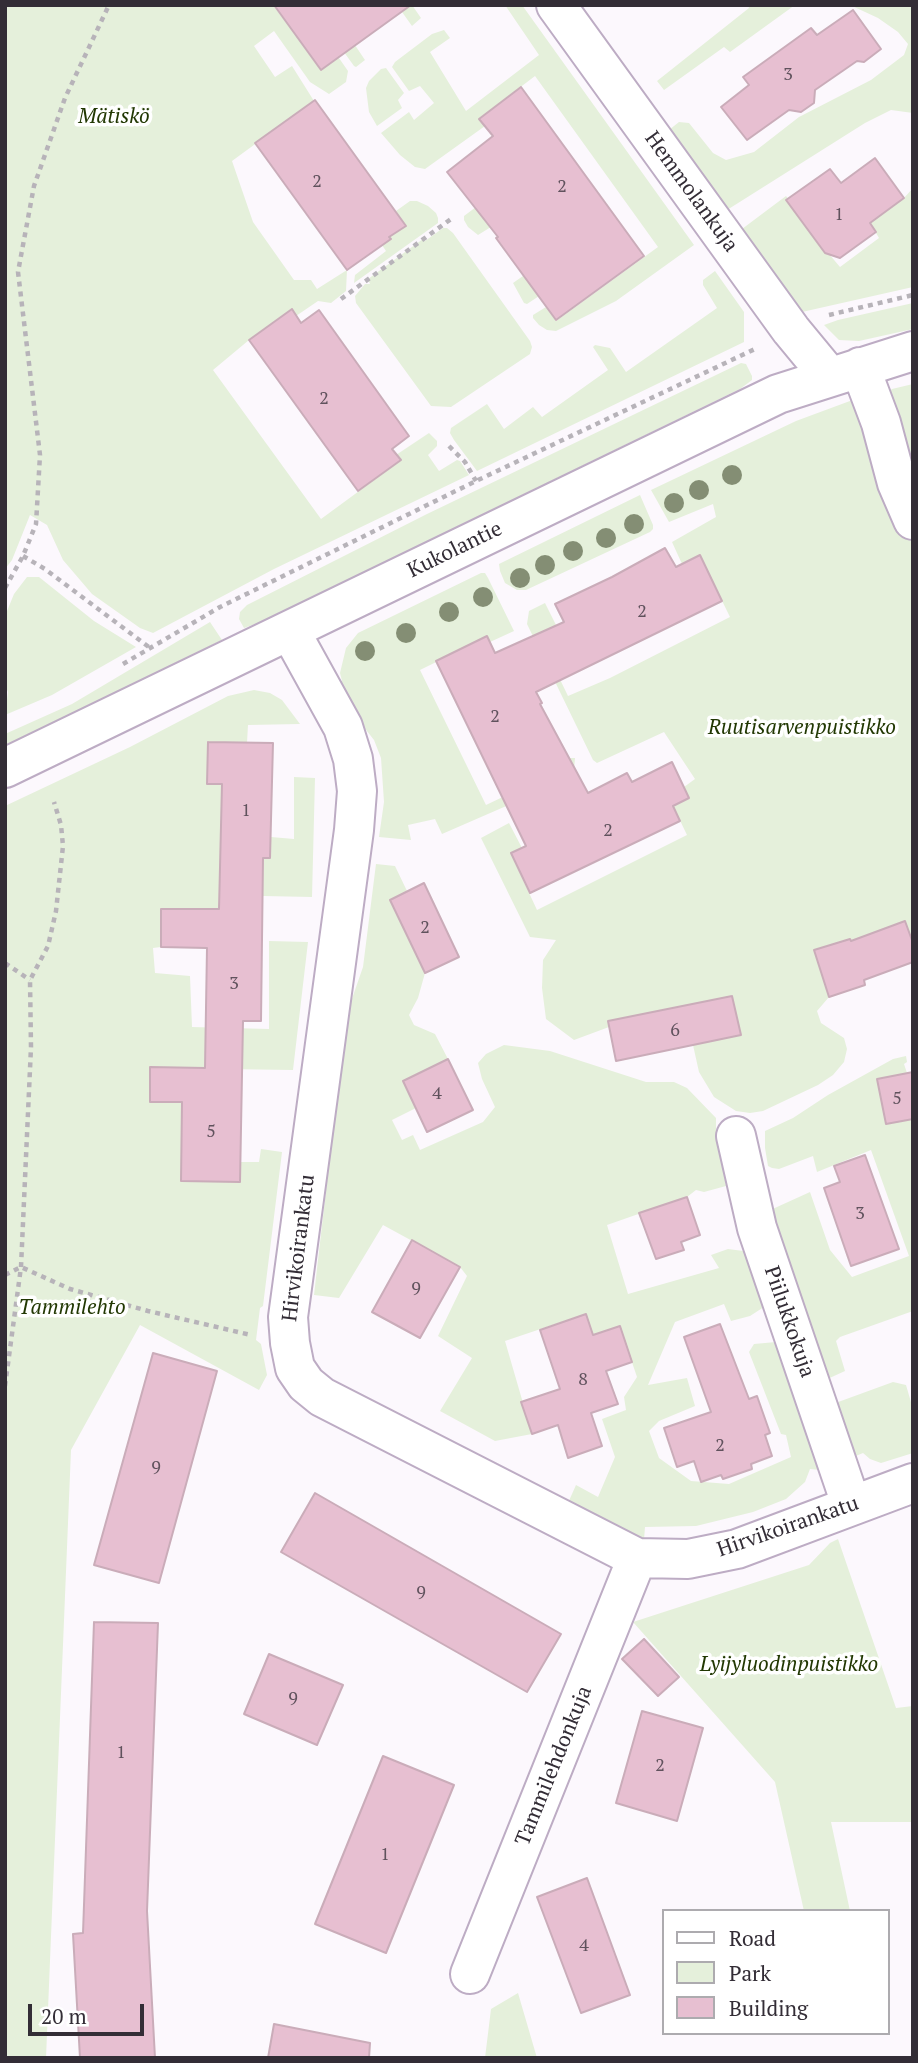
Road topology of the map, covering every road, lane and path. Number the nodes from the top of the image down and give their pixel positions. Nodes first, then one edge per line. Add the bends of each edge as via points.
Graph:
1 (109, 5) edge
2 (556, 5) edge
3 (451, 219) dead end
4 (913, 295) edge
5 (341, 299) dead end
6 (792, 330) junction
7 (913, 351) edge
8 (844, 371) junction
9 (449, 446) dead end
10 (476, 481) junction
11 (913, 520) edge
12 (23, 556) junction
13 (5, 588) edge
14 (290, 631) junction
15 (151, 649) junction
16 (119, 667) dead end
17 (5, 768) edge
18 (54, 802) dead end
19 (5, 963) edge
20 (30, 980) junction
21 (736, 1136) dead end
22 (21, 1267) junction
23 (5, 1275) edge
24 (290, 1343) junction
25 (5, 1386) edge
26 (913, 1483) edge
27 (851, 1504) junction
28 (637, 1558) junction
29 (470, 1974) dead end

1 - 12 path via 65,98 34,186 18,272 40,455 36,524
2 - 6 street, Hemmolankuja
3 - 5 path
4 - 6 path via 837,312
6 - 8 street, Hemmolankuja
6 - 10 path
7 - 8 street, Kukolantie
8 - 11 street, Hemmolankuja via 881,423 897,483
8 - 14 street, Kukolantie via 778,394
9 - 10 path
10 - 15 path via 220,607
12 - 13 path
12 - 15 path
14 - 17 street, Kukolantie
14 - 24 street, Hirvikoirankatu via 343,727 357,791 288,1317
15 - 16 path
18 - 20 path via 63,846 56,911 48,946
19 - 20 path
20 - 22 path
21 - 27 street, Piilukkokuja via 757,1228
22 - 23 path
22 - 24 path via 70,1289
22 - 25 path
24 - 28 street, Hirvikoirankatu via 295,1368 322,1397
26 - 27 street, Hirvikoirankatu
27 - 28 street, Hirvikoirankatu via 737,1549 688,1559
28 - 29 street, Tammilehdonkuja

